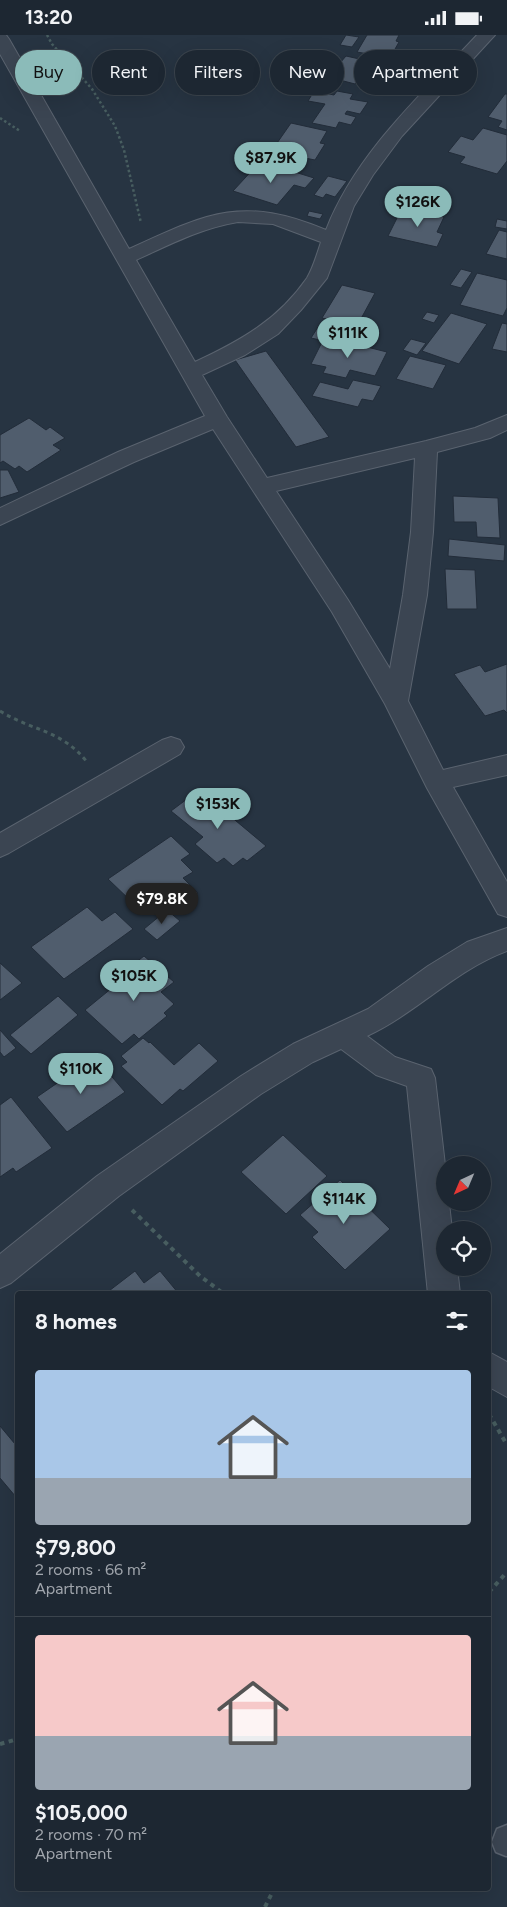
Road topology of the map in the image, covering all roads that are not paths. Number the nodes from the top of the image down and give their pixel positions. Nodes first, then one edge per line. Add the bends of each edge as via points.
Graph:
1 (486, 35) edge
2 (0, 39) edge
3 (332, 240) junction
4 (125, 259) junction
5 (190, 372) junction
6 (217, 419) junction
7 (507, 422) edge
8 (426, 448) junction
9 (260, 487) junction
10 (0, 517) edge
11 (396, 701) junction
12 (171, 747) dead end
13 (507, 765) edge
14 (436, 781) junction
15 (0, 846) edge
16 (507, 906) edge
17 (507, 939) edge
18 (344, 1035) junction
19 (0, 1273) edge
20 (444, 1291) edge
21 (491, 1369) edge
22 (507, 1381) edge

1 - 3 street via 396,132 345,206
2 - 4 street
3 - 4 street via 290,223 257,216 229,216
3 - 5 street via 317,278 271,329 238,350
4 - 5 street
5 - 6 street
6 - 9 street
6 - 10 street via 126,457
7 - 8 street via 482,433
8 - 9 street
8 - 11 street via 415,595
9 - 11 street via 340,606
11 - 14 street
12 - 15 street
13 - 14 street
14 - 16 street
17 - 18 street via 477,951 438,974 378,1018
18 - 19 street via 304,1053 251,1085 108,1186
18 - 20 street via 386,1066 421,1078
21 - 22 street

